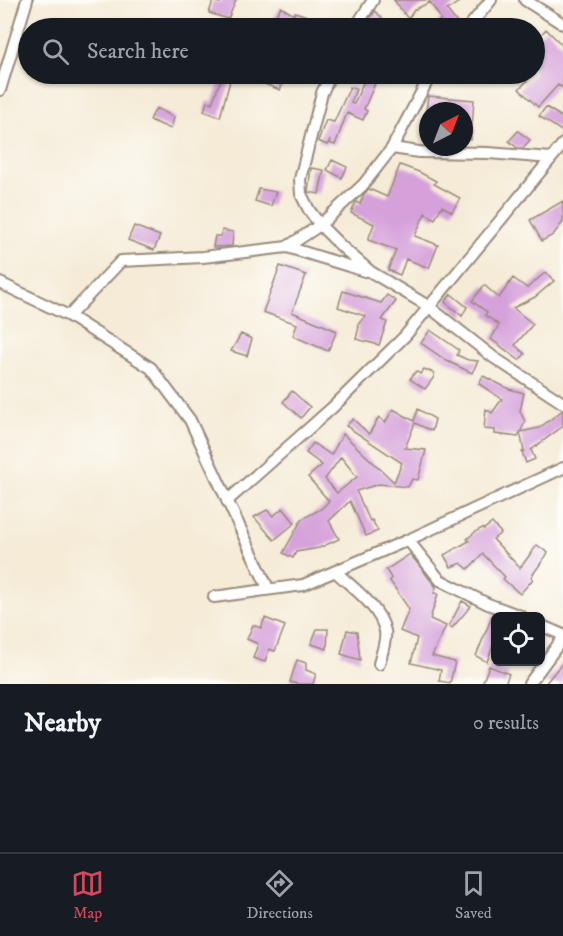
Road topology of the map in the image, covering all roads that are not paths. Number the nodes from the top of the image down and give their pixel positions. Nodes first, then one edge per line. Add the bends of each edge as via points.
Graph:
1 (27, 0) edge
2 (373, 0) edge
3 (491, 0) edge
4 (525, 0) edge
5 (22, 18) edge
6 (361, 18) edge
7 (476, 18) edge
8 (563, 24) edge
9 (18, 30) edge
10 (326, 84) edge
11 (426, 84) edge
12 (0, 90) edge
13 (563, 144) edge
14 (392, 148) junction
15 (551, 158) junction
16 (320, 225) junction
17 (287, 247) junction
18 (371, 273) junction
19 (0, 283) edge
20 (428, 306) junction
21 (69, 316) junction
22 (563, 403) edge
23 (563, 468) edge
24 (227, 501) junction
25 (408, 540) junction
26 (336, 572) junction
27 (268, 588) junction
28 (214, 597) dead end
29 (510, 612) edge
30 (545, 627) edge
31 (563, 636) edge
32 (379, 664) dead end
33 (529, 684) edge

1 - 5 street
2 - 6 street
3 - 7 street
4 - 8 street
9 - 12 street
10 - 16 street via 300,179 301,194
11 - 14 street
13 - 15 street
14 - 15 street
14 - 16 street via 363,185
15 - 20 street
16 - 17 street
16 - 18 street
17 - 18 street
17 - 21 street via 121,261
18 - 20 street
19 - 21 street
20 - 22 street via 493,357
20 - 24 street via 405,336 333,407
21 - 24 street via 151,368 190,420
23 - 25 street
24 - 27 street
25 - 26 street
25 - 29 street via 440,580
26 - 27 street via 303,585
26 - 32 street via 380,618 385,633
27 - 28 street
30 - 31 street
31 - 33 street

